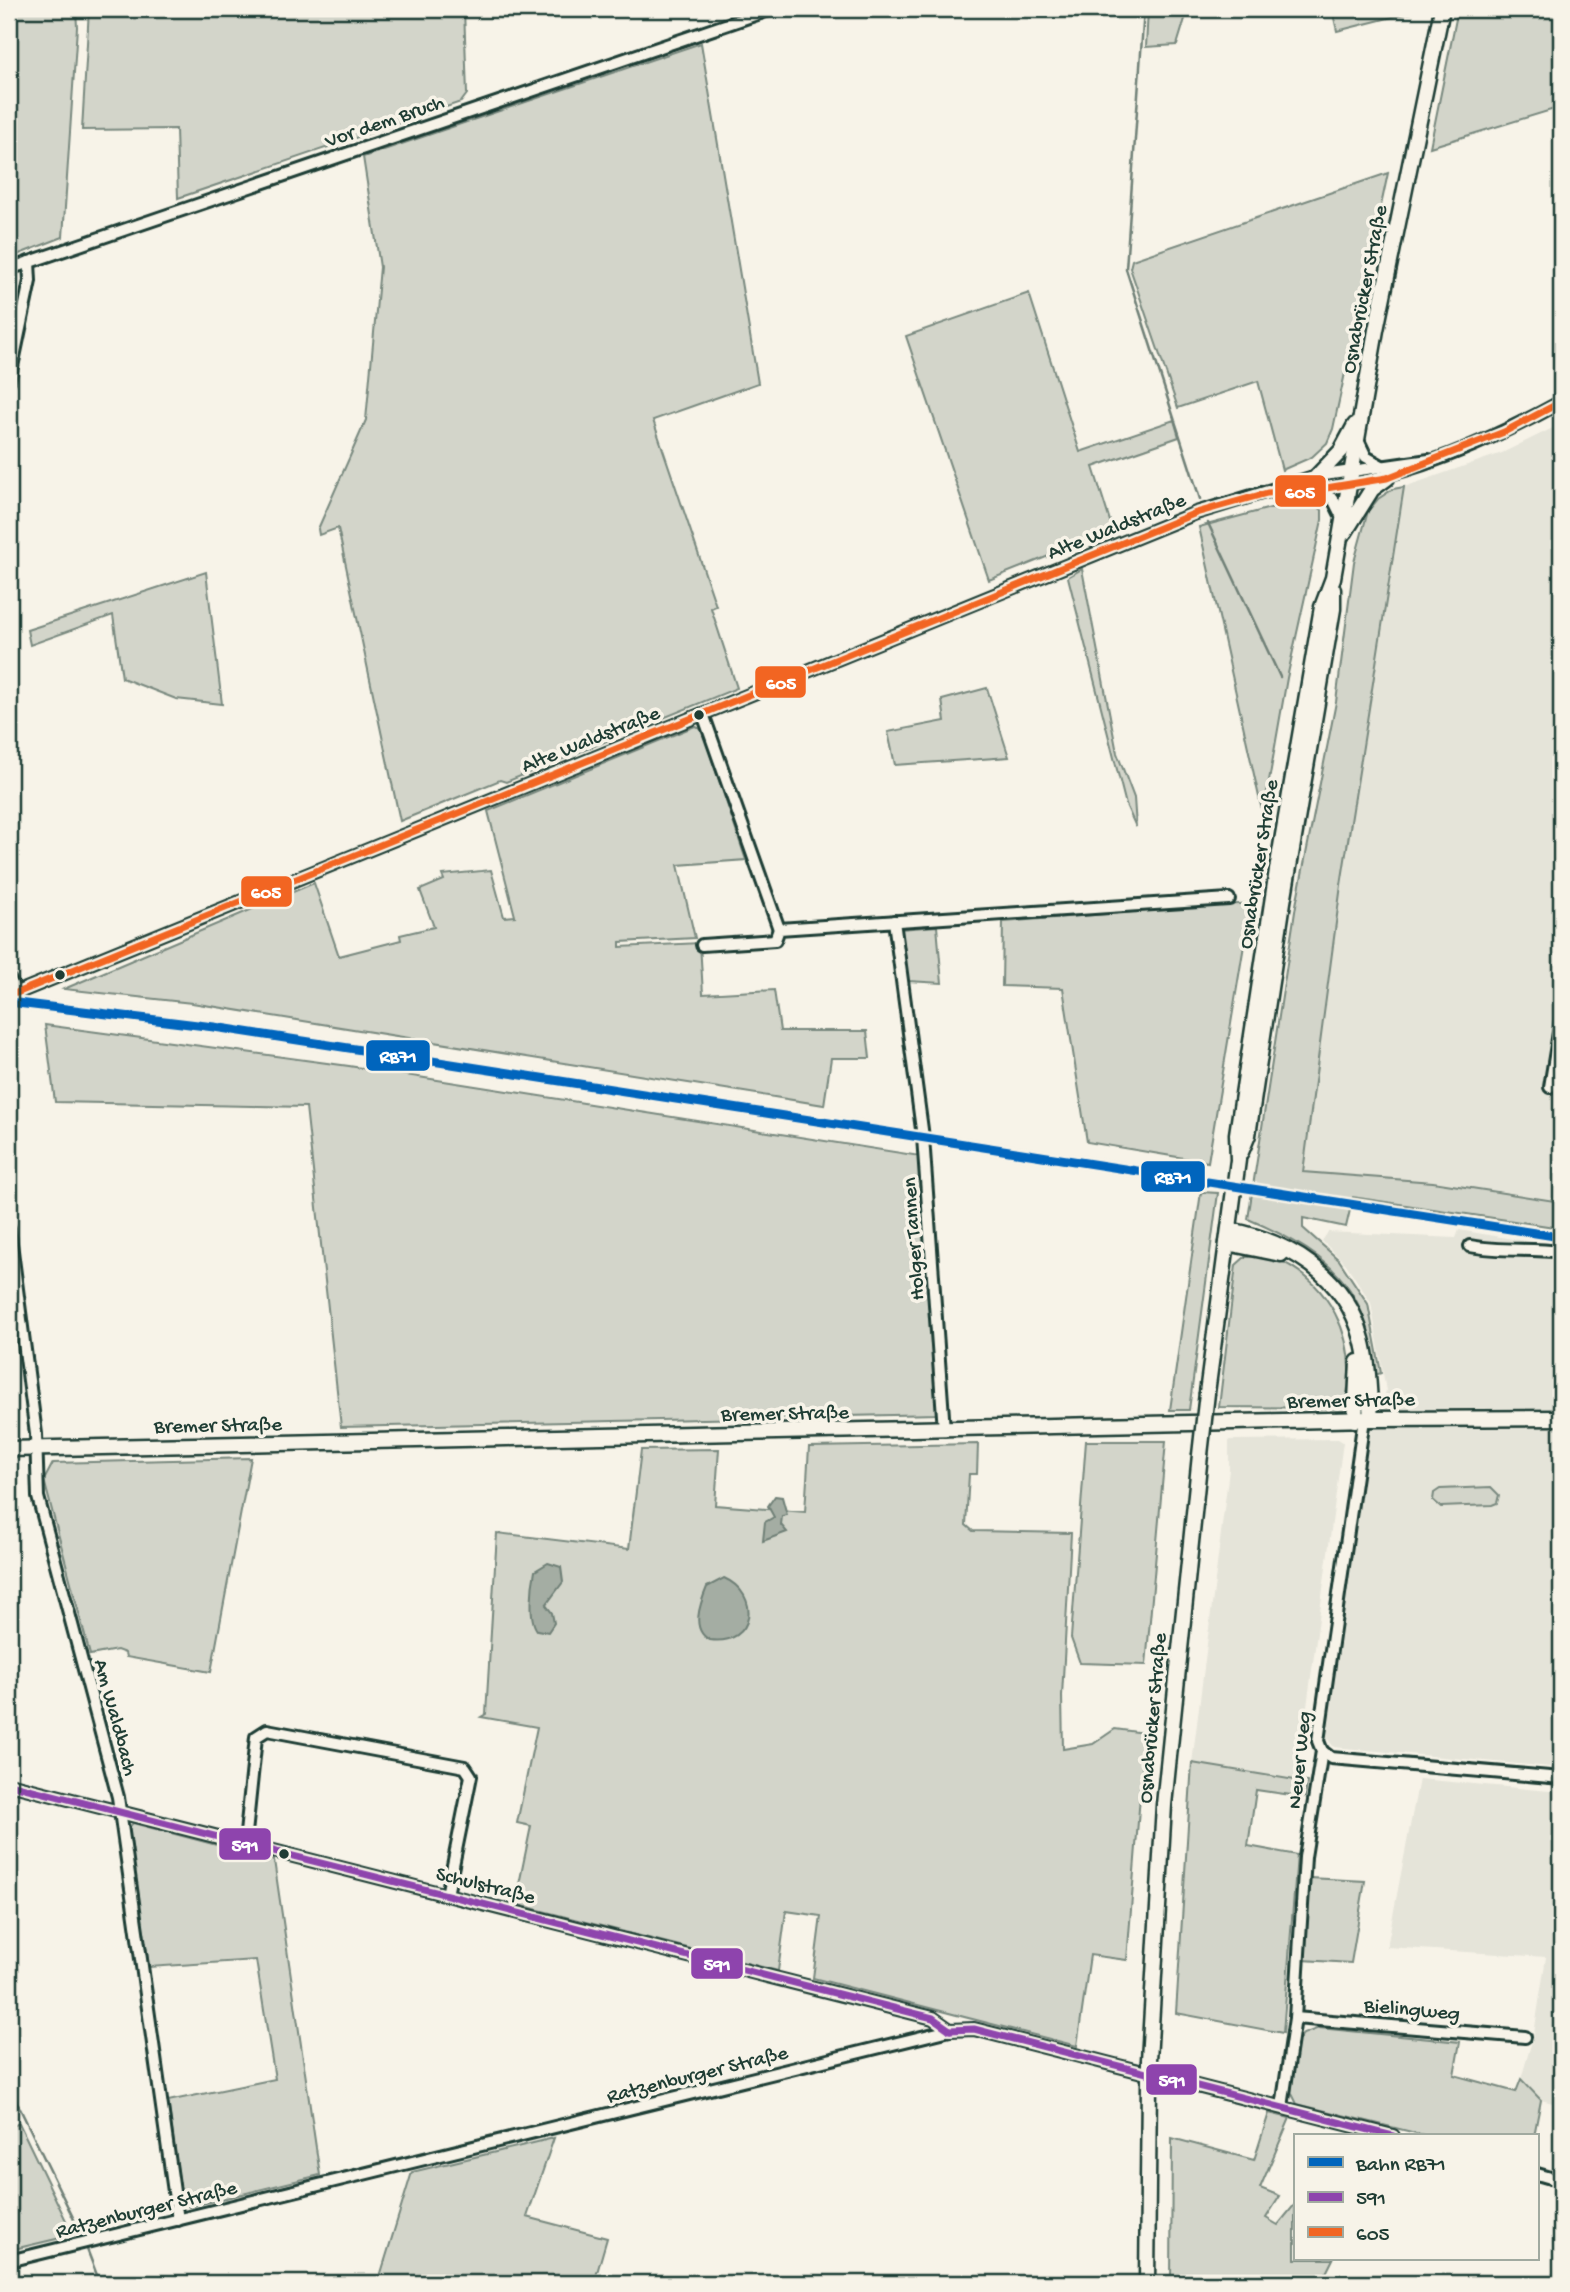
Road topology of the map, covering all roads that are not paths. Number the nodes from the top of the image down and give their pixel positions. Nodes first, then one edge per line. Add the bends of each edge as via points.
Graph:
1 (772, 9) edge
2 (1442, 9) edge
3 (29, 262) junction
4 (9, 269) edge
5 (9, 381) edge
6 (1561, 402) edge
7 (1362, 411) junction
8 (1357, 438) junction
9 (1385, 472) junction
10 (1350, 478) junction
11 (1316, 483) junction
12 (1343, 519) junction
13 (1338, 546) junction
14 (703, 714) junction
15 (1229, 899) dead end
16 (894, 921) junction
17 (779, 929) junction
18 (702, 945) dead end
19 (9, 979) edge
20 (13, 994) edge
21 (1561, 1020) edge
22 (1550, 1087) dead end
23 (9, 1228) edge
24 (1228, 1236) junction
25 (1470, 1246) dead end
26 (1561, 1252) edge
27 (1561, 1418) edge
28 (1363, 1419) junction
29 (944, 1430) junction
30 (9, 1448) edge
31 (36, 1448) junction
32 (1322, 1751) junction
33 (1561, 1778) edge
34 (9, 1784) edge
35 (120, 1812) junction
36 (246, 1843) junction
37 (447, 1895) junction
38 (1295, 2018) junction
39 (950, 2030) junction
40 (1525, 2037) dead end
41 (1282, 2107) junction
42 (1385, 2134) edge
43 (1538, 2174) edge
44 (1561, 2181) edge
45 (178, 2220) junction
46 (9, 2261) edge
47 (1147, 2283) edge

1 - 3 street, Vor dem Bruch
2 - 7 main road, Osnabrücker Straße
3 - 4 street, Vor dem Bruch
3 - 5 street via 30,281
6 - 9 street, Alte Waldstraße via 1504,432
7 - 8 main road, Osnabrücker Straße
7 - 11 main road via 1341,451
8 - 9 street via 1366,457
8 - 10 main road, Osnabrücker Straße
9 - 10 street, Alte Waldstraße
9 - 13 main road
10 - 11 street, Alte Waldstraße
10 - 12 main road, Osnabrücker Straße
11 - 12 street via 1333,499
11 - 14 street, Alte Waldstraße via 1205,510
12 - 13 main road, Osnabrücker Straße
13 - 24 main road, Osnabrücker Straße via 1333,609
14 - 17 street
14 - 20 street, Alte Waldstraße
15 - 16 street
16 - 17 street
16 - 29 street, Holger Tannen via 923,1137
17 - 18 street via 775,940
19 - 20 street
21 - 22 street
23 - 31 street, Am Waldbach
24 - 28 main road via 1300,1263 1329,1291 1356,1339
24 - 47 main road, Osnabrücker Straße, bridge via 1164,1805 1149,2060
25 - 26 street
27 - 28 main road, Bremer Straße
28 - 29 main road, Bremer Straße
28 - 32 street, Neuer Weg via 1318,1741
29 - 31 main road, Bremer Straße
30 - 31 main road, Bremer Straße
31 - 35 street, Am Waldbach via 38,1497
32 - 33 street via 1331,1758
32 - 38 street, Neuer Weg via 1305,1857
34 - 35 street, Schulstraße
35 - 36 street, Schulstraße
35 - 45 street, Am Waldbach
36 - 37 street, Schulstraße
36 - 37 street via 256,1737 261,1732 465,1767 471,1776
37 - 39 street, Schulstraße via 933,2018
38 - 40 street, Bielingweg
38 - 41 street, Neuer Weg
39 - 41 street, Ratzenburger Straße via 974,2029
39 - 45 street, Ratzenburger Straße
41 - 42 street, Ratzenburger Straße
43 - 44 street
45 - 46 street, Ratzenburger Straße

